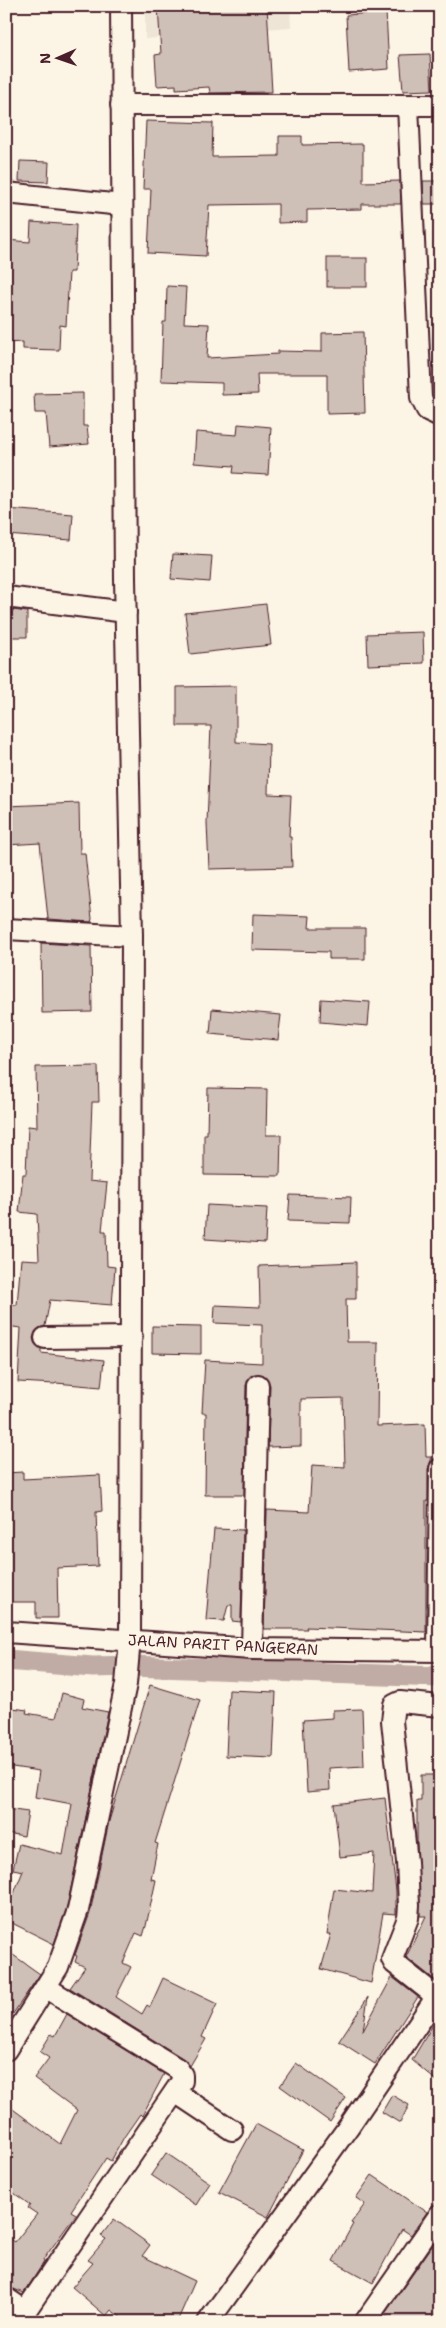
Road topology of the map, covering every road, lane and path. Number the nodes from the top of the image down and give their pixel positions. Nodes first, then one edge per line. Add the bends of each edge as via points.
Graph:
1 (121, 6) edge
2 (121, 105) junction
3 (408, 105) junction
4 (440, 105) edge
5 (6, 193) edge
6 (122, 205) junction
7 (440, 416) edge
8 (6, 597) edge
9 (126, 612) junction
10 (6, 930) edge
11 (132, 936) junction
12 (132, 1337) junction
13 (45, 1338) dead end
14 (258, 1385) dead end
15 (440, 1469) edge
16 (6, 1632) edge
17 (129, 1645) junction
18 (252, 1649) junction
19 (439, 1652) edge
20 (440, 1706) edge
21 (47, 1988) junction
22 (6, 2050) edge
23 (175, 2092) junction
24 (232, 2130) dead end
25 (440, 2214) edge
26 (6, 2298) edge
27 (21, 2316) edge
28 (208, 2322) edge
29 (365, 2322) edge

1 - 2 street
2 - 3 street
2 - 6 street
3 - 4 street
3 - 7 street via 421,398 427,410
5 - 6 street
6 - 9 street
8 - 9 street
9 - 11 street
10 - 11 street
11 - 12 street
12 - 13 street
12 - 17 street
14 - 18 street
15 - 19 street
16 - 17 street, JALAN PARIT PANGERAN
17 - 18 street, JALAN PARIT PANGERAN
17 - 21 street via 126,1684 78,1910
18 - 19 street, JALAN PARIT PANGERAN
20 - 28 street via 400,1702 394,1705 392,1716 409,1905 408,1918 392,1959 432,1992 433,2002 350,2126
21 - 22 street
21 - 23 street via 178,2069 182,2081
23 - 24 street
23 - 27 street
25 - 29 street
26 - 27 street

